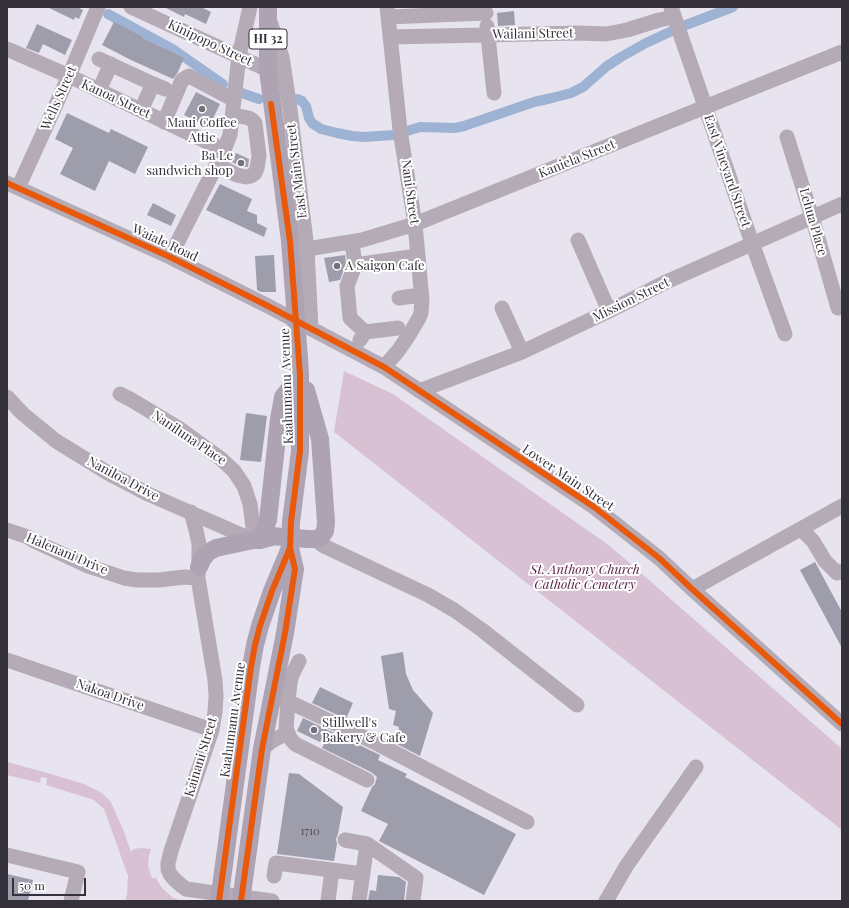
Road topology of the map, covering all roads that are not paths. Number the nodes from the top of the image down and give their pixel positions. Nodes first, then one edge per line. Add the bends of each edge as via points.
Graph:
1 (98, 7) edge
2 (131, 7) edge
3 (250, 7) edge
4 (485, 10) edge
5 (268, 11) edge
6 (387, 12) edge
7 (673, 12) edge
8 (488, 35) junction
9 (390, 37) junction
10 (7, 49) edge
11 (842, 52) edge
12 (239, 56) junction
13 (268, 70) junction
14 (69, 76) junction
15 (99, 90) junction
16 (494, 93) dead end
17 (233, 107) junction
18 (705, 107) junction
19 (141, 110) junction
20 (164, 122) junction
21 (787, 137) dead end
22 (224, 150) junction
23 (217, 165) junction
24 (13, 186) edge
25 (842, 204) edge
26 (812, 217) junction
27 (415, 224) junction
28 (578, 240) dead end
29 (352, 242) junction
30 (752, 243) junction
31 (307, 249) junction
32 (417, 256) junction
33 (170, 257) junction
34 (355, 264) junction
35 (421, 295) junction
36 (399, 298) dead end
37 (502, 308) dead end
38 (838, 308) dead end
39 (609, 311) junction
40 (398, 328) dead end
41 (311, 329) junction
42 (365, 332) junction
43 (785, 334) dead end
44 (353, 351) junction
45 (522, 352) junction
46 (300, 366) junction
47 (384, 367) junction
48 (419, 391) junction
49 (120, 394) dead end
50 (7, 397) edge
51 (842, 506) edge
52 (190, 512) junction
53 (801, 528) junction
54 (7, 530) edge
55 (261, 539) junction
56 (312, 539) junction
57 (290, 548) junction
58 (842, 571) edge
59 (198, 572) junction
60 (692, 589) junction
61 (7, 660) edge
62 (299, 660) dead end
63 (251, 667) junction
64 (280, 699) junction
65 (577, 705) dead end
66 (244, 714) junction
67 (842, 724) edge
68 (212, 730) junction
69 (287, 733) junction
70 (262, 749) junction
71 (696, 767) dead end
72 (367, 780) dead end
73 (527, 822) dead end
74 (345, 840) dead end
75 (367, 844) junction
76 (7, 855) edge
77 (332, 870) junction
78 (363, 874) junction
79 (274, 876) dead end
80 (219, 897) edge
81 (242, 899) edge
82 (71, 901) edge
83 (272, 901) edge
84 (328, 901) edge
85 (359, 901) edge
86 (413, 901) edge
87 (606, 901) edge

1 - 14 street, Wells Street
2 - 12 street, Kinipopo Street
3 - 12 street
4 - 6 street
4 - 8 street
5 - 13 main road, East Main Street / HI 32
5 - 31 street, East Main Street via 282,57
6 - 9 street, Nani Street
7 - 8 street, Wailani Street via 659,20 606,34
7 - 18 street, East Vineyard Street
8 - 9 street, Wailani Street
8 - 16 street
9 - 27 street, Nani Street
10 - 14 street, Kanoa Street
11 - 18 street, Kaniela Street
12 - 13 street, Kinipopo Street
12 - 17 street
13 - 46 main road, Kaahumanu Avenue, bridge via 290,241
14 - 15 street, Kanoa Street
14 - 24 street, Wells Street
15 - 19 street, Kanoa Street
15 - 19 street via 105,61 159,87
17 - 20 street via 189,76 182,80
17 - 22 street via 230,135
17 - 23 street via 255,124 259,156 257,168 255,173 246,177
18 - 27 street, Kaniela Street
18 - 30 street, East Vineyard Street
19 - 20 street, Kanoa Street
20 - 22 street, Kanoa Street
21 - 26 street, Lehua Place
22 - 23 street
23 - 33 street
24 - 33 street, Waiale Road
25 - 26 street, Mission Street
26 - 30 street, Mission Street
26 - 38 street, Lehua Place
27 - 29 street, Kaniela Street
27 - 32 street, Nani Street
28 - 39 street
29 - 31 street, Kaniela Street
29 - 34 street
30 - 39 street, Mission Street
30 - 43 street, East Vineyard Street
31 - 41 street, East Main Street
32 - 34 street
32 - 35 street, Nani Street
33 - 41 street, Waiale Road
34 - 42 street via 347,286 350,318
35 - 36 street
35 - 47 street, Nani Street via 420,318 402,346
37 - 45 street
39 - 45 street, Mission Street
40 - 42 street
41 - 44 street, Lower Main Street
42 - 44 street
44 - 47 street, Lower Main Street
45 - 48 street, Mission Street
46 - 55 main road via 283,397 268,520
46 - 56 main road via 320,439 326,527 323,535
46 - 57 main road, Kaahumanu Avenue via 300,451
47 - 48 street, Lower Main Street
48 - 60 street, Lower Main Street via 594,507 659,558
49 - 55 street, Naniluna Place via 180,429 234,471 244,486 250,504 253,527
50 - 52 street, Naniloa Drive via 56,441 108,473
51 - 53 street
52 - 55 street, Naniloa Drive
52 - 59 street, Kainani Street via 198,533
53 - 58 street via 813,541 825,561 837,573
53 - 60 street
54 - 59 street, Halenani Drive via 28,537 88,566 124,578 160,580 184,578
55 - 56 main road, bridge
55 - 59 main road via 210,550 204,556
56 - 65 street via 454,610
57 - 63 main road, Kaahumanu Avenue via 260,626
57 - 64 main road, Kaahumanu Avenue via 295,570 285,633
59 - 68 street, Kainani Street via 215,680
60 - 67 street, Lower Main Street
61 - 68 street, Nakoa Drive
62 - 64 street
63 - 64 main road via 254,679 259,685
63 - 66 main road, Kaahumanu Avenue
64 - 66 main road via 257,702 247,708
64 - 69 street
64 - 70 main road, Kaahumanu Avenue
64 - 73 street via 376,743
66 - 80 main road, Kaahumanu Avenue
68 - 80 street, Kainani Street via 171,852 168,869 174,879 186,889
69 - 70 street
69 - 72 street via 295,744
70 - 81 main road, Kaahumanu Avenue
71 - 87 street
74 - 75 street
75 - 78 street
75 - 86 street via 416,878
76 - 82 street via 78,872
77 - 78 street
77 - 79 street via 303,872 276,863
77 - 84 street
78 - 85 street
80 - 81 street, Kainani Street
81 - 83 street, Kainani Street

